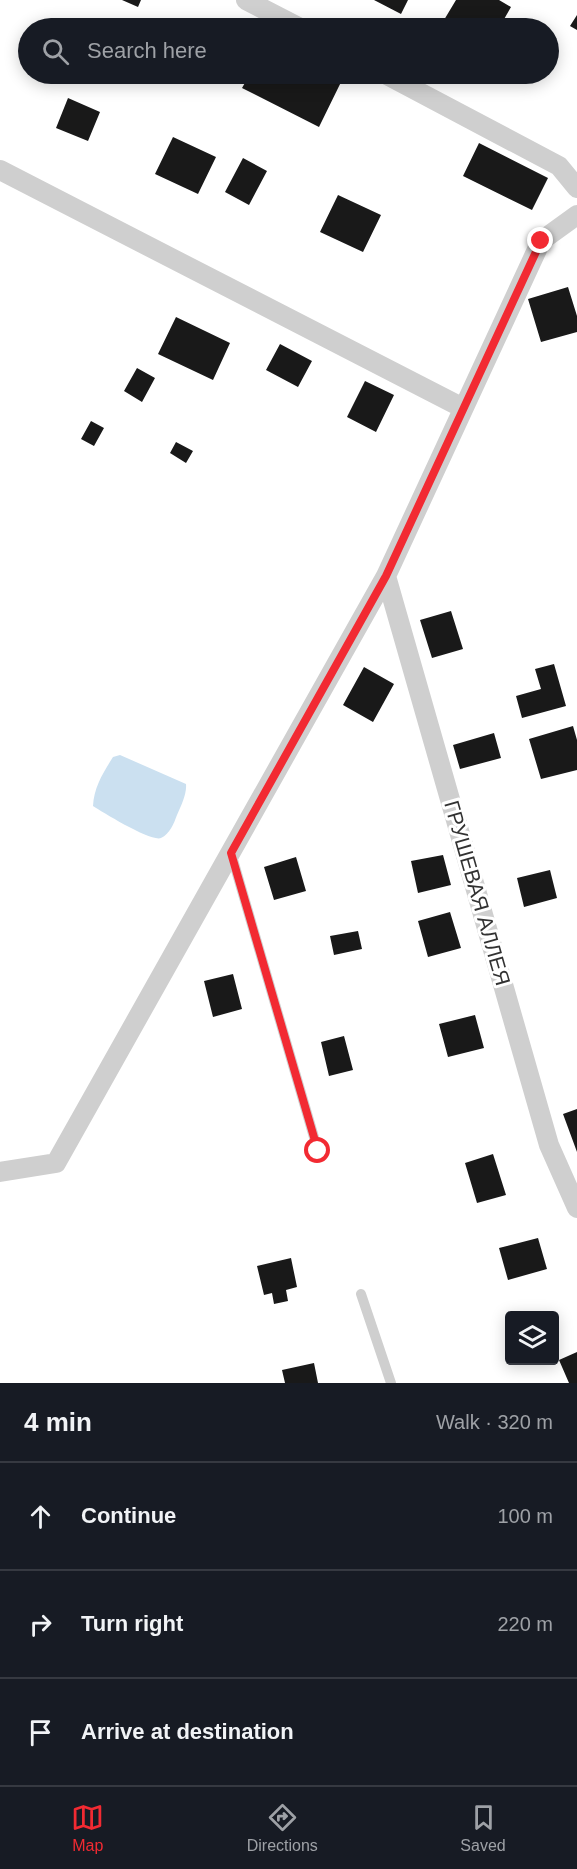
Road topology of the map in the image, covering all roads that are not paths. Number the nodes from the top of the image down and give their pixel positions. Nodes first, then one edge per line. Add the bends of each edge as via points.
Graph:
1 (246, 0) edge
2 (281, 18) edge
3 (404, 84) edge
4 (0, 170) edge
5 (577, 188) edge
6 (577, 215) edge
7 (464, 408) junction
8 (386, 576) junction
9 (231, 853) junction
10 (318, 1151) dead end
11 (0, 1172) edge
12 (577, 1208) edge
13 (361, 1294) dead end
14 (391, 1383) edge

1 - 2 street
3 - 5 street via 559,166
4 - 7 street
6 - 7 street via 541,241
7 - 8 street
8 - 9 street
8 - 12 street, ГРУШЕВАЯ АЛЛЕЯ via 549,1145
9 - 10 lane
9 - 11 street via 56,1163
13 - 14 lane

